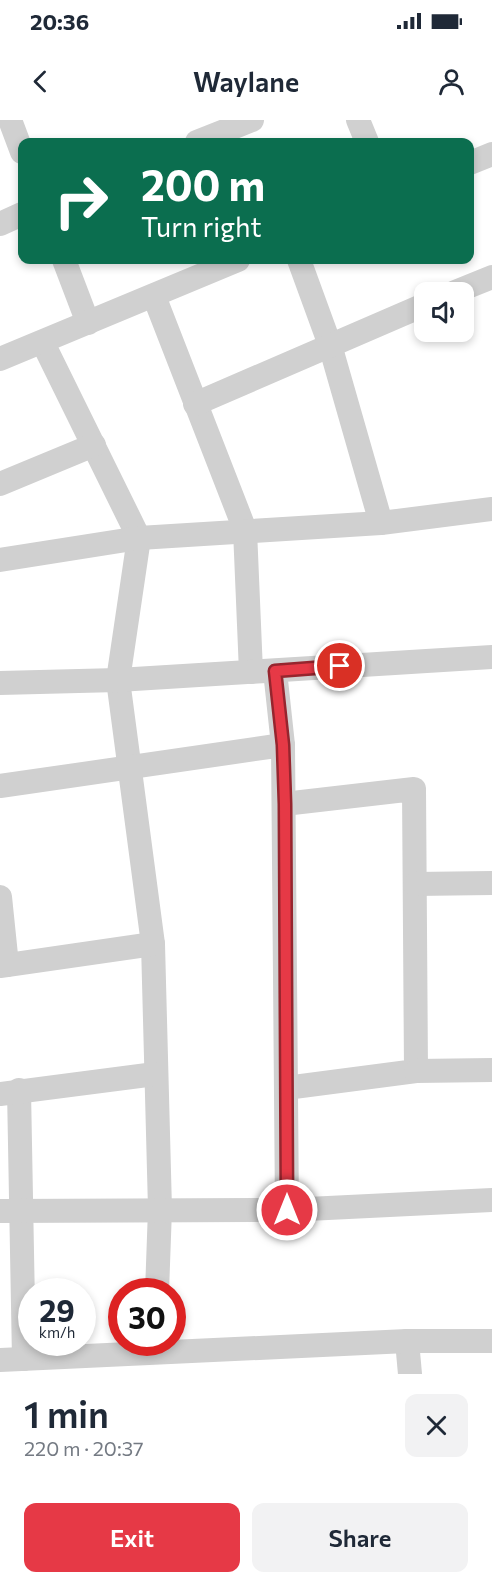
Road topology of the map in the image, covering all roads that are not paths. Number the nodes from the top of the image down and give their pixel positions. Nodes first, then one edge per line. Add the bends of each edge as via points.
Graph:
1 (9, 120) edge
2 (252, 120) edge
3 (358, 120) edge
4 (207, 138) edge
5 (365, 138) edge
6 (18, 142) edge
7 (492, 154) edge
8 (474, 161) edge
9 (18, 216) edge
10 (0, 224) edge
11 (66, 264) edge
12 (229, 264) edge
13 (300, 264) edge
14 (492, 277) edge
15 (474, 284) edge
16 (153, 296) junction
17 (414, 309) edge
18 (88, 323) junction
19 (43, 343) junction
20 (330, 345) junction
21 (0, 359) edge
22 (195, 404) junction
23 (94, 445) junction
24 (0, 484) edge
25 (492, 509) edge
26 (381, 523) junction
27 (244, 530) junction
28 (139, 538) junction
29 (0, 560) edge
30 (492, 657) edge
31 (275, 671) junction
32 (251, 672) junction
33 (118, 680) junction
34 (0, 683) edge
35 (283, 745) junction
36 (131, 765) junction
37 (0, 786) edge
38 (285, 804) junction
39 (492, 883) edge
40 (415, 884) junction
41 (0, 897) edge
42 (153, 944) junction
43 (3, 966) edge
44 (492, 1070) edge
45 (416, 1071) junction
46 (155, 1074) junction
47 (286, 1088) junction
48 (10, 1092) edge
49 (492, 1200) edge
50 (160, 1209) junction
51 (287, 1210) junction
52 (11, 1211) edge
53 (158, 1278) edge
54 (407, 1341) junction
55 (492, 1341) edge
56 (186, 1346) edge
57 (108, 1351) edge
58 (24, 1359) junction
59 (0, 1360) edge
60 (410, 1374) edge

1 - 6 street
2 - 4 street
3 - 5 street
7 - 8 street
9 - 10 street
11 - 18 street
12 - 16 street
13 - 20 street
14 - 15 street
16 - 18 street
16 - 22 street
17 - 20 street
18 - 19 street
19 - 21 street
19 - 23 street
20 - 22 street
20 - 26 street
22 - 27 street
23 - 24 street
23 - 28 street
25 - 26 street
26 - 27 street
27 - 28 street
27 - 32 street
28 - 29 street
28 - 33 street
30 - 31 street
31 - 32 street
31 - 35 street
32 - 33 street
33 - 34 street
33 - 36 street
35 - 36 street
35 - 38 street
36 - 37 street
36 - 42 street
38 - 40 street via 414,789
38 - 47 street
39 - 40 street
40 - 45 street
41 - 43 street
42 - 43 street
42 - 46 street
44 - 45 street
45 - 47 street
46 - 48 street
46 - 50 street
47 - 51 street
48 - 52 street
49 - 51 street
50 - 51 street
50 - 52 street
50 - 53 street
52 - 58 street
54 - 55 street
54 - 56 street
54 - 60 street
57 - 58 street
58 - 59 street

